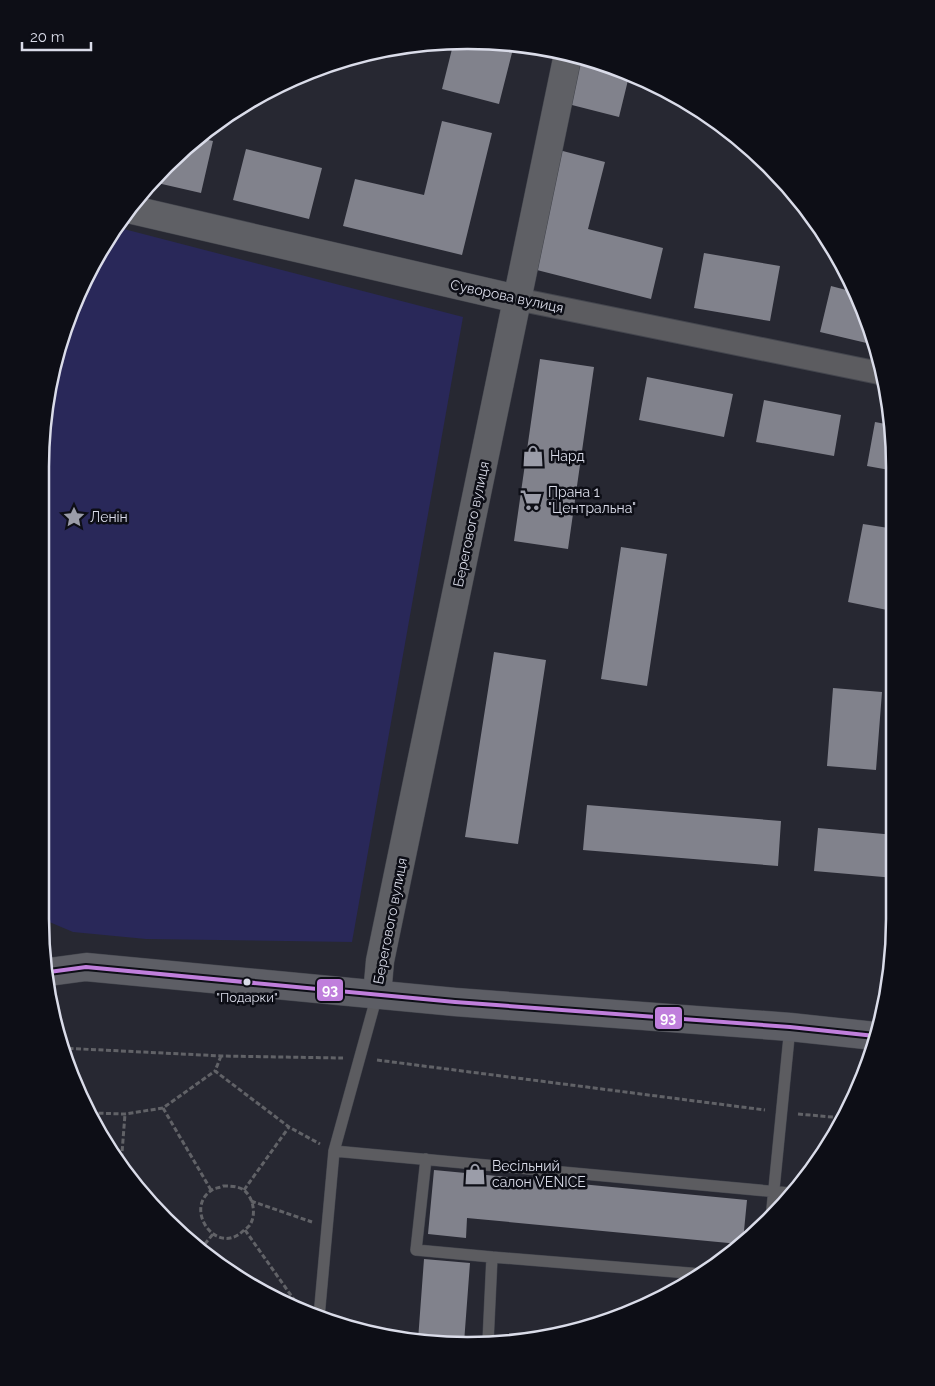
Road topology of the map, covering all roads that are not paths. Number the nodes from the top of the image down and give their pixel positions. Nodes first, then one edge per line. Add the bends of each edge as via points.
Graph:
1 (567, 61) edge
2 (137, 211) edge
3 (517, 299) junction
4 (875, 372) edge
5 (51, 954) edge
6 (86, 967) junction
7 (52, 972) edge
8 (377, 995) junction
9 (790, 1027) junction
10 (869, 1035) edge
11 (334, 1151) junction
12 (426, 1159) junction
13 (774, 1192) junction
14 (784, 1193) edge
15 (772, 1206) edge
16 (492, 1256) junction
17 (690, 1273) edge
18 (320, 1310) edge
19 (488, 1336) edge

1 - 3 street, Берегового вулиця
2 - 3 street, Суворова вулиця
3 - 4 street, Суворова вулиця
3 - 8 street, Берегового вулиця via 380,961
5 - 6 main road
6 - 7 main road
6 - 8 main road
8 - 9 main road
8 - 11 lane
9 - 10 main road
9 - 13 lane
11 - 12 lane
11 - 18 lane
12 - 13 lane
12 - 16 lane via 416,1250
13 - 14 lane
13 - 15 lane
16 - 17 lane
16 - 19 lane

